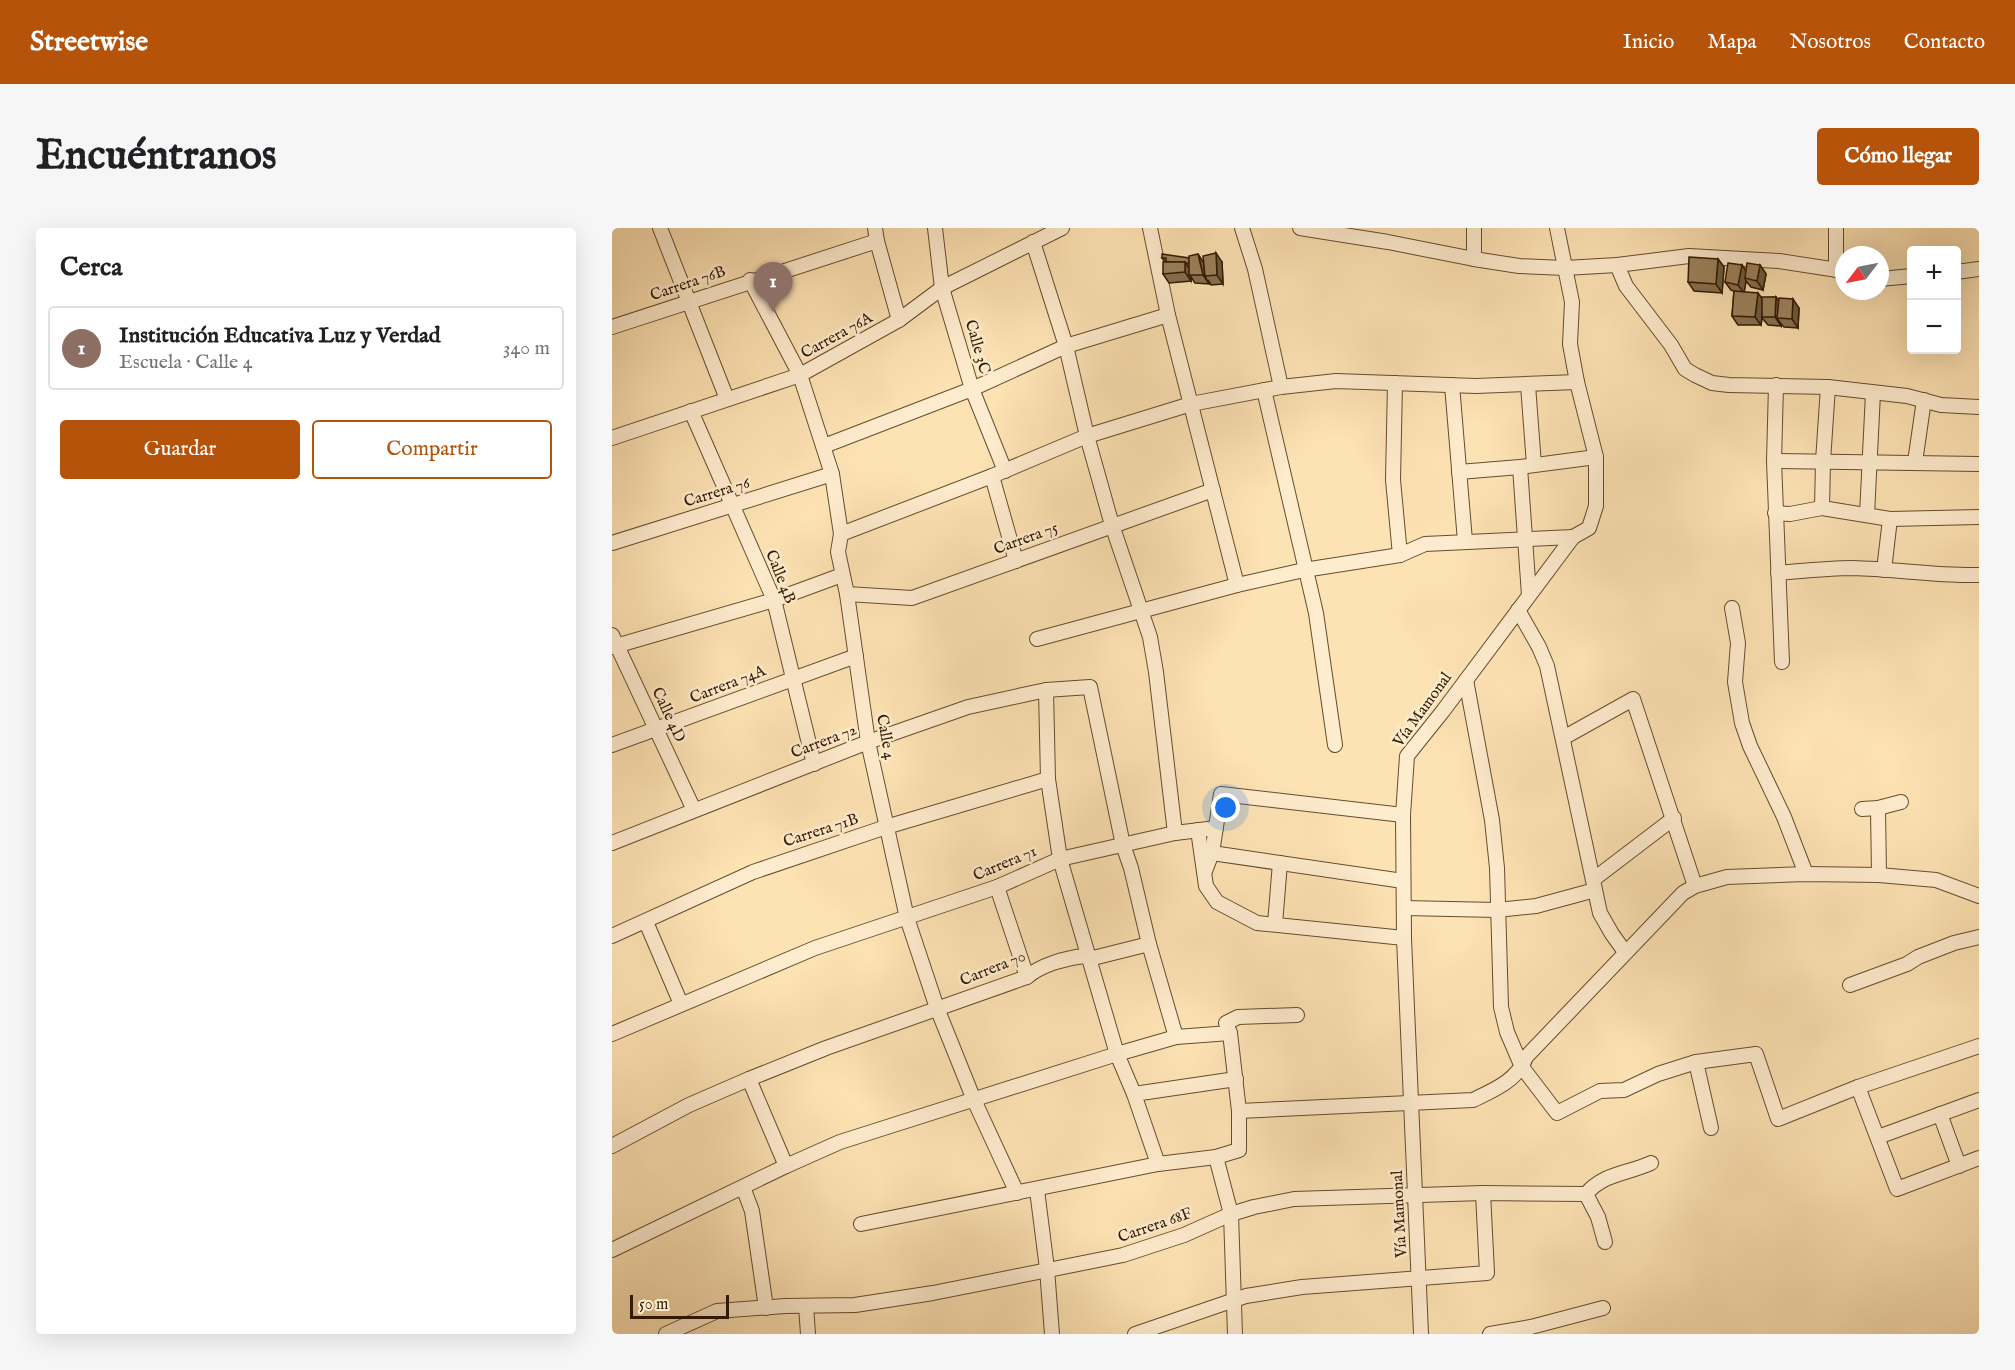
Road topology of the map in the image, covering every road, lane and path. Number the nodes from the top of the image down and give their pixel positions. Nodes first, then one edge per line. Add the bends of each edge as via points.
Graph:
1 (660, 228) edge
2 (935, 228) edge
3 (1062, 228) edge
4 (1150, 228) edge
5 (1242, 228) edge
6 (1300, 228) edge
7 (1474, 228) edge
8 (1557, 228) edge
9 (1836, 228) edge
10 (876, 234) edge
11 (1033, 242) junction
12 (1838, 246) edge
13 (1474, 259) junction
14 (1617, 265) junction
15 (1565, 268) junction
16 (1835, 269) edge
17 (1979, 269) edge
18 (1961, 271) edge
19 (1907, 276) edge
20 (1889, 278) edge
21 (750, 280) junction
22 (942, 288) junction
23 (689, 302) junction
24 (1168, 315) junction
25 (899, 321) junction
26 (612, 327) edge
27 (1066, 346) junction
28 (800, 375) junction
29 (1576, 382) junction
30 (1395, 383) junction
31 (1452, 385) junction
32 (1528, 385) junction
33 (1776, 385) junction
34 (1281, 387) junction
35 (1828, 387) junction
36 (972, 389) junction
37 (1264, 390) junction
38 (1873, 393) junction
39 (727, 399) junction
40 (1924, 400) junction
41 (1191, 404) junction
42 (1979, 407) edge
43 (692, 411) junction
44 (1087, 436) junction
45 (612, 438) edge
46 (824, 446) junction
47 (1596, 457) junction
48 (1774, 461) junction
49 (1823, 461) junction
50 (1869, 462) junction
51 (1915, 462) junction
52 (1979, 464) edge
53 (1527, 466) junction
54 (1459, 472) junction
55 (998, 473) junction
56 (832, 474) junction
57 (1213, 490) junction
58 (732, 506) junction
59 (1822, 508) junction
60 (1776, 513) junction
61 (1867, 515) junction
62 (1979, 517) edge
63 (1890, 519) junction
64 (1112, 525) junction
65 (841, 534) junction
66 (1573, 537) junction
67 (1524, 539) junction
68 (1465, 541) junction
69 (612, 543) edge
70 (1400, 555) junction
71 (1016, 561) junction
72 (1304, 570) junction
73 (1884, 570) junction
74 (1778, 573) junction
75 (842, 575) junction
76 (1979, 575) edge
77 (1237, 585) junction
78 (847, 594) junction
79 (1529, 595) junction
80 (774, 600) junction
81 (1732, 608) dead end
82 (1141, 610) junction
83 (1518, 610) junction
84 (1037, 639) dead end
85 (614, 643) edge
86 (856, 656) junction
87 (1782, 662) dead end
88 (793, 678) junction
89 (1466, 680) junction
90 (1046, 690) junction
91 (657, 730) junction
92 (1563, 738) junction
93 (868, 742) junction
94 (612, 745) edge
95 (1335, 745) dead end
96 (814, 764) junction
97 (1048, 779) junction
98 (1901, 802) dead end
99 (1878, 808) junction
100 (1862, 809) dead end
101 (694, 810) junction
102 (1402, 815) junction
103 (1674, 818) junction
104 (886, 827) junction
105 (1216, 828) junction
106 (1198, 830) junction
107 (1175, 833) junction
108 (612, 843) edge
109 (1123, 845) junction
110 (1212, 854) junction
111 (1060, 859) junction
112 (1280, 863) junction
113 (1806, 873) junction
114 (1204, 874) junction
115 (1879, 875) junction
116 (1403, 881) junction
117 (1594, 885) junction
118 (997, 886) junction
119 (1695, 886) junction
120 (1979, 896) edge
121 (1404, 908) junction
122 (1497, 910) junction
123 (907, 918) junction
124 (646, 922) junction
125 (1275, 924) junction
126 (612, 936) edge
127 (1979, 937) edge
128 (1404, 938) junction
129 (1149, 944) junction
130 (1625, 952) junction
131 (1089, 959) junction
132 (1027, 977) junction
133 (1850, 985) dead end
134 (681, 1004) junction
135 (937, 1008) junction
136 (1297, 1015) dead end
137 (612, 1034) edge
138 (1230, 1034) junction
139 (1176, 1038) junction
140 (1979, 1046) edge
141 (1117, 1054) junction
142 (1696, 1062) junction
143 (1522, 1067) junction
144 (749, 1078) junction
145 (1236, 1078) junction
146 (1858, 1087) junction
147 (1134, 1094) junction
148 (974, 1100) junction
149 (1979, 1100) edge
150 (1411, 1104) junction
151 (1239, 1111) junction
152 (1940, 1114) junction
153 (1711, 1128) dead end
154 (1878, 1137) junction
155 (612, 1146) edge
156 (1216, 1156) junction
157 (1979, 1158) edge
158 (1651, 1163) dead end
159 (1158, 1164) junction
160 (786, 1166) junction
161 (1959, 1166) junction
162 (743, 1187) junction
163 (1037, 1190) junction
164 (1017, 1193) junction
165 (1483, 1193) junction
166 (1586, 1194) junction
167 (1416, 1195) junction
168 (1231, 1214) junction
169 (861, 1224) dead end
170 (1605, 1242) dead end
171 (612, 1251) edge
172 (1047, 1269) junction
173 (1420, 1278) junction
174 (1233, 1302) junction
175 (806, 1306) junction
176 (766, 1308) junction
177 (1603, 1308) dead end
178 (1532, 1331) edge
179 (666, 1334) edge
180 (808, 1334) edge
181 (1052, 1334) edge
182 (1135, 1334) edge
183 (1235, 1334) edge
184 (1421, 1334) edge
185 (1490, 1334) edge

1 - 23 street
2 - 22 street, Calle 3C
3 - 11 street, Carrera 76A
4 - 24 street
5 - 34 street
6 - 13 street
7 - 13 street
8 - 15 street, Vía Mamonal
9 - 12 street
10 - 21 street, Carrera 76B
10 - 25 street
11 - 22 street, Carrera 76A
11 - 27 street
13 - 15 street
14 - 15 street
14 - 16 street via 1689,256 1779,261
14 - 33 street via 1626,286 1685,369 1712,383
15 - 29 street, Vía Mamonal via 1572,302 1570,344
17 - 18 street
19 - 20 street
21 - 23 street, Carrera 76B
21 - 28 street, Calle 4
22 - 25 street, Carrera 76A
22 - 36 street, Calle 3C
23 - 26 street, Carrera 76B
23 - 39 street
24 - 27 street
24 - 41 street
25 - 28 street, Carrera 76A
27 - 36 street
27 - 44 street
28 - 39 street, Carrera 76A
28 - 46 street, Calle 4
29 - 32 street
29 - 47 street, Vía Mamonal
30 - 31 street
30 - 34 street via 1336,381
30 - 70 street via 1393,480
31 - 32 street
31 - 54 street
32 - 53 street
33 - 35 street
33 - 48 street
34 - 37 street
35 - 38 street
35 - 49 street
36 - 46 street
36 - 55 street, Calle 3C
37 - 41 street
37 - 72 street
38 - 40 street
38 - 50 street
39 - 43 street, Carrera 76A
40 - 42 street
40 - 51 street
41 - 44 street
41 - 57 street
43 - 45 street, Carrera 76A
43 - 58 street, Calle 4B
44 - 55 street
44 - 64 street
46 - 56 street, Calle 4
47 - 53 street
47 - 66 street, Vía Mamonal via 1596,507 1589,528
48 - 49 street
48 - 60 street
49 - 50 street
49 - 59 street
50 - 51 street
50 - 61 street
51 - 52 street
53 - 54 street
53 - 67 street
54 - 68 street
55 - 65 street
55 - 71 street, Calle 3C
56 - 58 street, Carrera 76
56 - 65 street, Calle 4
57 - 64 street, Carrera 75
57 - 77 street
58 - 69 street, Carrera 76
58 - 80 street, Calle 4B
59 - 60 street
59 - 61 street
60 - 74 street
61 - 63 street
62 - 63 street
63 - 73 street
64 - 71 street, Carrera 75
64 - 82 street
65 - 75 street, Calle 4 via 838,552
66 - 67 street
66 - 79 street, Vía Mamonal
67 - 68 street
67 - 79 street
68 - 70 street via 1425,544
70 - 72 street
71 - 78 street, Carrera 75 via 912,598
72 - 77 street
72 - 95 street via 1316,613
73 - 74 street
73 - 76 street
74 - 87 street
75 - 78 street, Calle 4
75 - 80 street
77 - 82 street
78 - 86 street, Calle 4
79 - 83 street, Vía Mamonal
80 - 85 street
80 - 88 street, Calle 4B
81 - 113 street via 1738,643 1735,682 1742,723
82 - 84 street
82 - 107 street via 1156,672
83 - 89 street, Vía Mamonal
83 - 92 street via 1547,666
85 - 91 street, Calle 4D
86 - 88 street, Carrera 74A
86 - 93 street, Calle 4
88 - 91 street, Carrera 74A
88 - 96 street, Calle 4B
89 - 102 street, Vía Mamonal via 1407,756
89 - 122 street via 1490,807
90 - 93 street, Carrera 72 via 968,707
90 - 97 street
90 - 109 street, Carrera 72 via 1090,687
91 - 94 street, Carrera 74A
91 - 101 street, Calle 4D
92 - 103 street via 1633,699
92 - 117 street
93 - 96 street, Carrera 72
93 - 104 street, Calle 4
96 - 101 street, Carrera 72
97 - 104 street, Carrera 71B
97 - 111 street
98 - 99 street
99 - 100 street
99 - 115 street
101 - 108 street, Carrera 72
102 - 105 street via 1221,794
102 - 116 street, Vía Mamonal
103 - 117 street
103 - 119 street
104 - 123 street, Calle 4
104 - 124 street, Carrera 71B via 753,872
105 - 106 street, Carrera 71
105 - 110 street
106 - 107 street, Carrera 71
106 - 114 street
107 - 109 street, Carrera 71
109 - 111 street, Carrera 71
109 - 129 street
110 - 112 street
110 - 114 street
111 - 118 street, Carrera 71
111 - 131 street
112 - 116 street
112 - 125 street
113 - 115 street
113 - 119 street via 1737,875
114 - 125 street via 1217,902 1257,923
115 - 120 street via 1936,880
116 - 121 street, Vía Mamonal
117 - 122 street via 1536,906
117 - 130 street via 1600,913
118 - 123 street, Carrera 71
118 - 132 street
119 - 130 street via 1683,893
121 - 122 street
121 - 128 street, Vía Mamonal
122 - 143 street via 1502,1007
123 - 134 street, Carrera 71 via 815,948
123 - 135 street, Calle 4
124 - 126 street, Carrera 71B
124 - 134 street
125 - 128 street
127 - 133 street via 1927,953
128 - 150 street, Vía Mamonal
129 - 131 street, Carrera 70
129 - 139 street
130 - 143 street via 1526,1057
131 - 132 street, Carrera 70 via 1077,957 1035,970
131 - 141 street
132 - 135 street, Carrera 70
134 - 137 street, Carrera 71
135 - 144 street, Carrera 70
135 - 148 street, Calle 4
136 - 138 street via 1238,1017 1226,1023
138 - 139 street
138 - 145 street
139 - 141 street
140 - 146 street
141 - 147 street
141 - 148 street
142 - 143 street via 1624,1090 1600,1091 1557,1113
142 - 146 street via 1756,1054 1778,1119
142 - 153 street
143 - 150 street via 1497,1089 1473,1100
144 - 155 street, Carrera 70 via 689,1104
144 - 160 street
145 - 147 street
145 - 151 street
146 - 154 street
147 - 159 street
148 - 160 street via 840,1142
148 - 164 street, Calle 4
149 - 152 street
150 - 151 street
150 - 167 street, Vía Mamonal
151 - 156 street via 1239,1150
152 - 154 street
152 - 161 street
154 - 161 street via 1897,1189
156 - 159 street
156 - 168 street
157 - 161 street
158 - 166 street via 1605,1178
159 - 163 street
160 - 162 street
162 - 171 street
162 - 176 street via 752,1211
163 - 164 street
163 - 172 street
164 - 169 street
165 - 166 street, Carrera 68F
165 - 167 street, Carrera 68F
165 - 173 street via 1487,1273
166 - 170 street
167 - 168 street, Carrera 68F via 1294,1199
167 - 173 street, Vía Mamonal
168 - 172 street, Carrera 68F via 1123,1255
168 - 174 street
172 - 175 street, Carrera 68F via 855,1305
172 - 181 street
173 - 174 street via 1302,1287
173 - 184 street, Vía Mamonal
174 - 182 street
174 - 183 street
175 - 176 street, Carrera 68F
175 - 180 street
176 - 179 street, Carrera 68F via 717,1311
177 - 178 street
178 - 185 street

